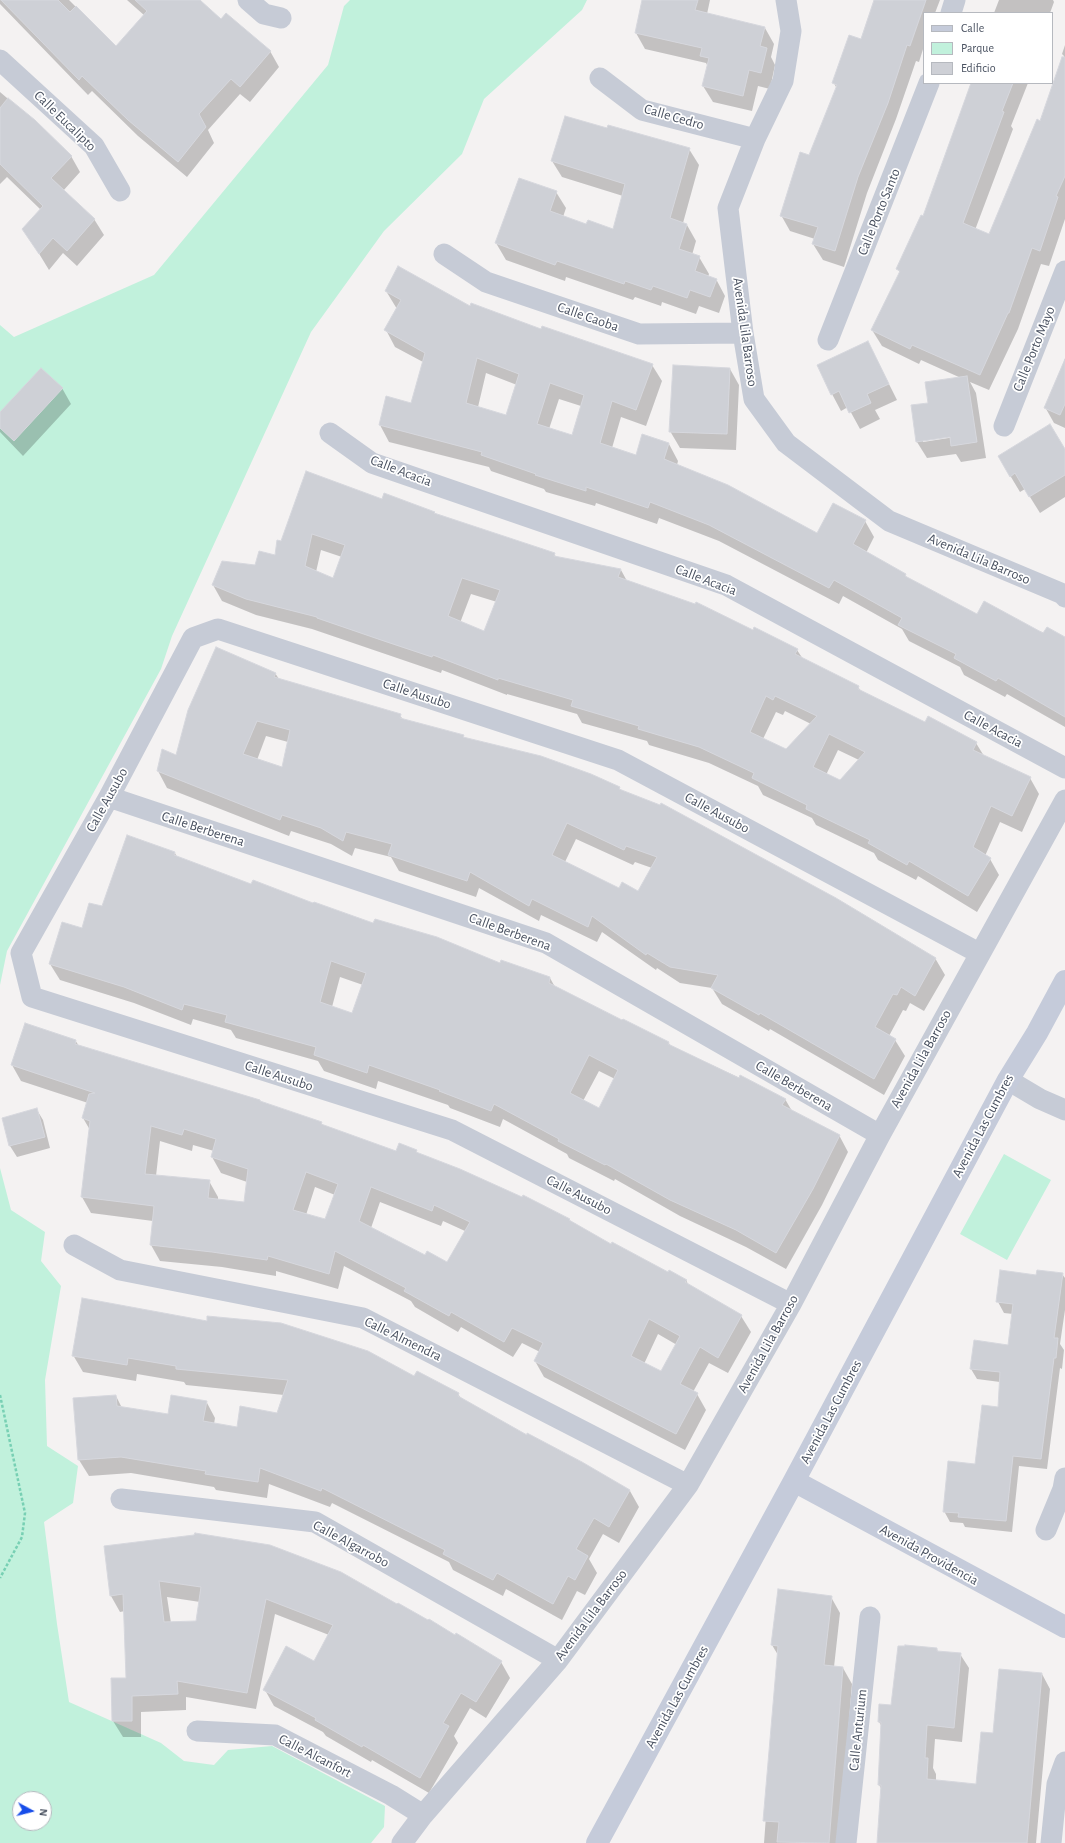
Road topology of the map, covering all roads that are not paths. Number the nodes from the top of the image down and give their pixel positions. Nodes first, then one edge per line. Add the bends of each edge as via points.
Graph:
1 (248, 0) edge
2 (786, 0) edge
3 (956, 0) edge
4 (951, 12) edge
5 (281, 18) dead end
6 (0, 60) edge
7 (600, 78) dead end
8 (929, 84) edge
9 (755, 138) junction
10 (120, 191) dead end
11 (444, 254) dead end
12 (1065, 271) edge
13 (743, 333) junction
14 (828, 340) dead end
15 (1004, 426) dead end
16 (330, 433) dead end
17 (1065, 597) edge
18 (1065, 768) edge
19 (109, 797) junction
20 (1065, 800) edge
21 (979, 953) junction
22 (1065, 981) edge
23 (1008, 1080) junction
24 (1065, 1110) edge
25 (880, 1135) junction
26 (74, 1245) dead end
27 (791, 1304) junction
28 (1065, 1478) edge
29 (794, 1480) junction
30 (688, 1485) junction
31 (121, 1499) dead end
32 (1046, 1530) dead end
33 (870, 1617) dead end
34 (1065, 1627) edge
35 (558, 1660) junction
36 (197, 1731) dead end
37 (1065, 1762) edge
38 (423, 1815) junction
39 (402, 1843) edge
40 (597, 1843) edge
41 (846, 1843) edge
42 (1051, 1843) edge

1 - 5 street via 264,14
2 - 9 street, Avenida Lila Barroso via 792,31 783,81
3 - 4 street
6 - 10 street, Calle Eucalipto via 94,146
7 - 9 street, Calle Cedro via 642,110
8 - 14 street, Calle Porto Santo
9 - 13 street, Avenida Lila Barroso via 728,208
11 - 13 street, Calle Caoba via 486,282 640,334
12 - 15 street, Calle Porto Mayo
13 - 17 street, Avenida Lila Barroso via 754,399 786,442 889,520
16 - 18 street, Calle Acacia via 372,463 726,585
19 - 21 street, Calle Ausubo via 192,638 218,628 618,760
19 - 25 street, Calle Berberena via 546,943
19 - 27 street, Calle Ausubo via 21,953 32,997 452,1130
20 - 21 street, Avenida Lila Barroso
21 - 25 street, Avenida Lila Barroso
22 - 23 street, Avenida Las Cumbres
23 - 24 street
23 - 29 street, Avenida Las Cumbres
25 - 27 street, Avenida Lila Barroso
26 - 30 street, Calle Almendra via 120,1270 363,1318
27 - 30 street, Avenida Lila Barroso
28 - 32 street
29 - 34 street, Avenida Providencia
29 - 40 street, Avenida Las Cumbres
30 - 35 street, Avenida Lila Barroso
31 - 35 street, Calle Algarrobo via 315,1522
33 - 41 street, Calle Anturium
35 - 38 street, Avenida Lila Barroso
36 - 38 street, Calle Alcanfort via 275,1735 391,1795
37 - 42 street via 1057,1784
38 - 39 street, Avenida Lila Barroso

